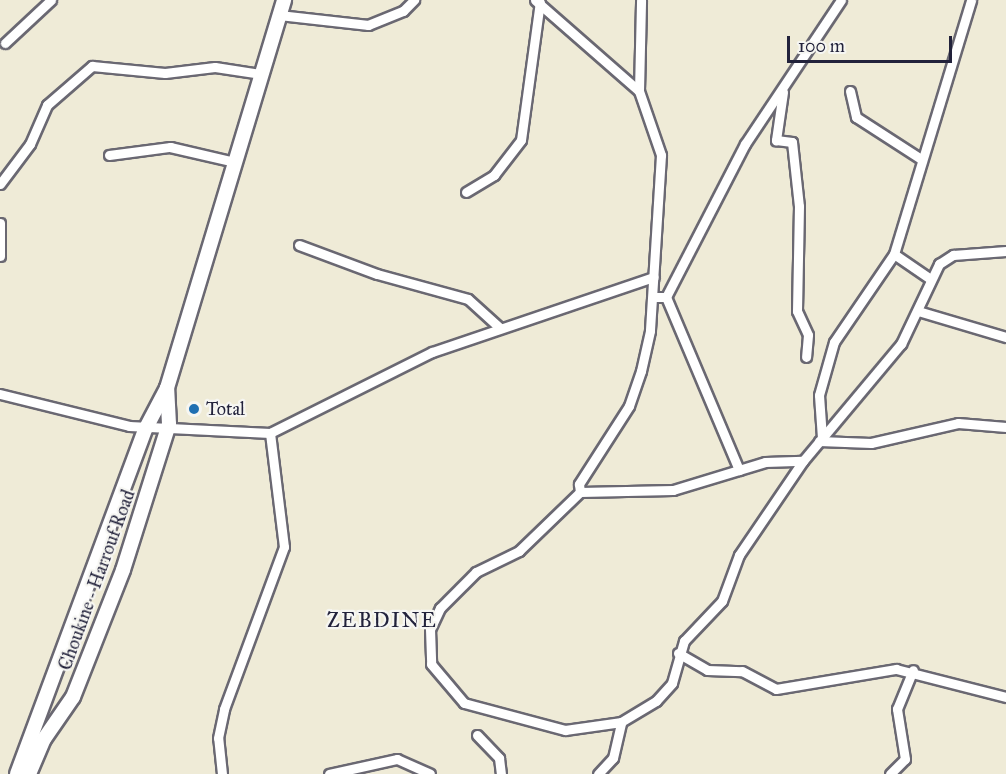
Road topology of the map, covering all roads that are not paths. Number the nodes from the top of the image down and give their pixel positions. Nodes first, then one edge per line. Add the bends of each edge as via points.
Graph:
1 (51, 0) edge
2 (284, 0) edge
3 (414, 0) edge
4 (641, 0) edge
5 (841, 0) edge
6 (971, 0) edge
7 (538, 1) edge
8 (279, 15) junction
9 (5, 43) dead end
10 (261, 74) junction
11 (787, 80) junction
12 (639, 91) junction
13 (850, 91) dead end
14 (109, 155) dead end
15 (921, 159) junction
16 (235, 162) junction
17 (0, 184) edge
18 (466, 192) dead end
19 (0, 223) edge
20 (299, 245) dead end
21 (1006, 251) edge
22 (894, 254) junction
23 (0, 256) edge
24 (654, 277) junction
25 (929, 278) junction
26 (652, 297) junction
27 (666, 297) junction
28 (918, 311) junction
29 (500, 328) junction
30 (1006, 337) edge
31 (806, 357) dead end
32 (167, 388) junction
33 (0, 394) edge
34 (169, 424) junction
35 (1006, 427) edge
36 (146, 428) junction
37 (270, 433) junction
38 (820, 440) junction
39 (803, 461) junction
40 (739, 470) junction
41 (580, 492) junction
42 (678, 653) junction
43 (913, 670) junction
44 (1006, 697) edge
45 (621, 722) junction
46 (477, 735) dead end
47 (17, 774) edge
48 (29, 774) edge
49 (222, 774) edge
50 (333, 774) edge
51 (430, 774) edge
52 (501, 774) edge
53 (598, 774) edge
54 (890, 774) edge

1 - 9 street
2 - 8 main road, Choukine - Harrouf Road
3 - 8 street via 403,11 368,25
4 - 12 street
5 - 11 street
6 - 15 street
7 - 12 street
7 - 18 street via 521,140 494,175
8 - 10 main road, Choukine - Harrouf Road
10 - 16 main road, Choukine - Harrouf Road
10 - 17 street via 215,67 165,73 92,66 47,105 30,144
11 - 27 street via 735,162
11 - 31 street via 776,140 792,142 799,206 797,311 808,335
12 - 24 street via 661,154
13 - 15 street via 856,117
14 - 16 street via 170,147
15 - 22 street
16 - 32 main road, Choukine - Harrouf Road
19 - 23 street
20 - 29 street via 377,274 468,299
21 - 25 street via 954,255
22 - 25 street
22 - 38 street via 834,342 819,395
24 - 26 street
24 - 29 street
25 - 28 street
26 - 27 street
26 - 41 street via 650,332 629,406 579,484
27 - 40 street
28 - 30 street
28 - 38 street via 894,353
29 - 37 street via 432,352
32 - 34 main road, Choukine - Harrouf Road
32 - 36 main road, Choukine - Harrouf Road
33 - 36 street
34 - 36 street
34 - 37 street
34 - 48 main road, Choukine - Harrouf Road via 123,570 73,697 44,739
35 - 38 street via 958,423 870,443
36 - 47 main road, Choukine - Harrouf Road
37 - 49 street via 284,547 224,709 218,738
38 - 39 street
39 - 40 street via 765,462
39 - 42 street via 739,555 722,601
40 - 41 street via 673,490
41 - 45 street via 519,551 476,572 447,598 430,629 428,648 441,682 464,703 555,729
42 - 43 street via 707,670 742,671 776,689 877,668
42 - 45 street via 669,689
43 - 44 street
43 - 54 street via 897,709 905,759
45 - 53 street via 613,758
46 - 52 street via 499,758
50 - 51 street via 397,759

